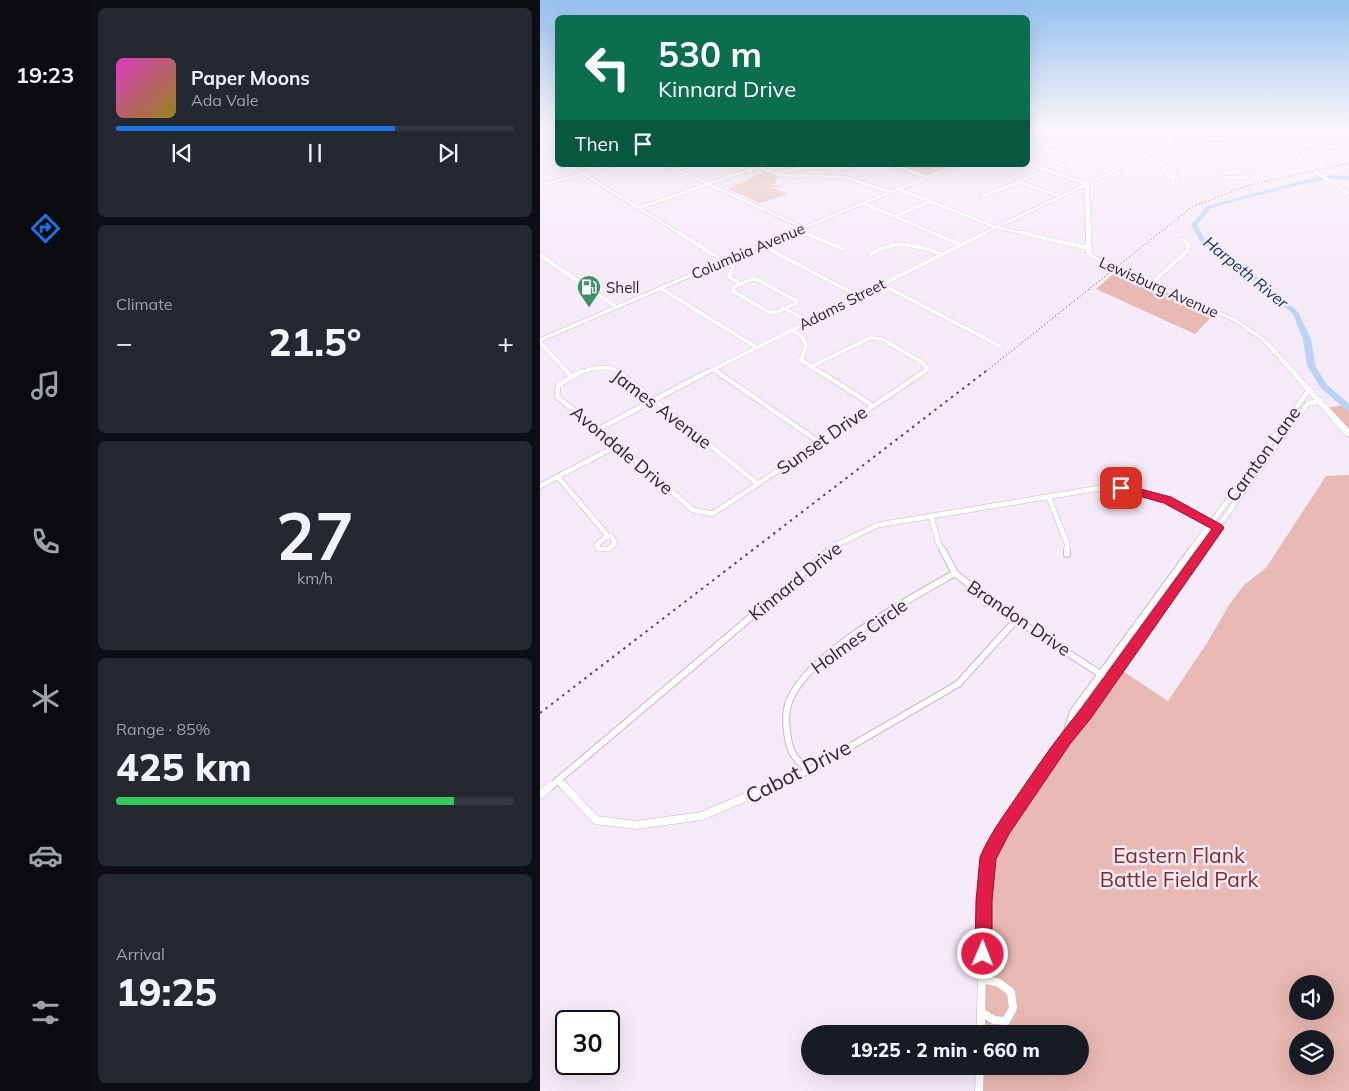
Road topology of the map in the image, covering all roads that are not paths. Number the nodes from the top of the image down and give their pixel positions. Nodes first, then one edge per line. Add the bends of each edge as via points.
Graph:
1 (562, 179) edge
2 (592, 179) edge
3 (699, 179) edge
4 (725, 179) edge
5 (851, 179) edge
6 (922, 179) edge
7 (1025, 179) edge
8 (1071, 179) edge
9 (1097, 179) edge
10 (1174, 179) edge
11 (1325, 179) edge
12 (1019, 182) junction
13 (711, 184) junction
14 (1086, 184) junction
15 (540, 185) edge
16 (899, 188) junction
17 (1171, 188) dead end
18 (890, 192) junction
19 (1349, 194) edge
20 (1060, 196) junction
21 (981, 197) dead end
22 (931, 201) junction
23 (863, 203) junction
24 (639, 208) junction
25 (894, 217) junction
26 (995, 227) junction
27 (801, 229) junction
28 (1182, 240) dead end
29 (962, 244) junction
30 (761, 245) junction
31 (1088, 248) junction
32 (842, 249) dead end
33 (872, 254) dead end
34 (941, 254) junction
35 (540, 255) edge
36 (724, 260) junction
37 (1152, 283) junction
38 (741, 284) junction
39 (881, 284) junction
40 (660, 288) junction
41 (858, 296) junction
42 (616, 307) junction
43 (784, 308) junction
44 (807, 321) junction
45 (791, 330) junction
46 (540, 341) edge
47 (1000, 346) dead end
48 (756, 347) junction
49 (812, 366) junction
50 (714, 370) junction
51 (571, 376) junction
52 (1309, 390) junction
53 (652, 400) junction
54 (1318, 401) junction
55 (872, 405) junction
56 (599, 428) junction
57 (1349, 434) edge
58 (819, 442) junction
59 (618, 445) junction
60 (558, 477) junction
61 (759, 484) junction
62 (540, 486) edge
63 (1049, 498) junction
64 (712, 514) joint
65 (931, 516) junction
66 (1211, 524) junction
67 (1218, 528) junction
68 (608, 536) dead end
69 (1067, 554) dead end
70 (955, 573) junction
71 (1017, 620) junction
72 (1100, 674) junction
73 (1110, 680) junction
74 (1065, 739) junction
75 (808, 771) junction
76 (558, 780) junction
77 (540, 795) edge
78 (983, 978) junction
79 (982, 1012) junction
80 (981, 1025) edge
81 (980, 1075) edge
82 (979, 1091) edge

1 - 15 street
2 - 24 street
3 - 13 street
4 - 13 street
5 - 18 street
6 - 16 main road, Columbia Avenue
7 - 12 street
8 - 14 street
9 - 14 main road
10 - 17 street
11 - 19 main road
12 - 20 street
12 - 21 street
13 - 24 street
13 - 27 street
14 - 20 street, Adams Street
14 - 31 main road, Lewisburg Avenue
16 - 18 main road, Columbia Avenue
16 - 22 street
18 - 23 main road, Columbia Avenue
20 - 26 street, Adams Street
22 - 25 street
22 - 26 street
23 - 25 street
23 - 27 main road, Columbia Avenue
24 - 36 street
25 - 29 street
26 - 29 street, Adams Street
26 - 31 street
27 - 30 main road, Columbia Avenue
27 - 32 street
28 - 37 street via 1189,245 1187,251
29 - 34 street, Adams Street
30 - 36 main road, Columbia Avenue
30 - 41 street
31 - 37 main road, Lewisburg Avenue via 1093,257
33 - 34 street via 882,246 895,243 916,245
34 - 39 street, Adams Street
35 - 42 street
36 - 38 street via 733,267 729,277
36 - 40 main road, Columbia Avenue
37 - 52 main road, Lewisburg Avenue via 1251,330
38 - 43 street via 732,291 769,312
38 - 43 street via 756,279 795,300
39 - 41 street, Adams Street
39 - 47 street
40 - 42 main road, Columbia Avenue
40 - 48 street
41 - 44 street, Adams Street
42 - 46 main road, Columbia Avenue
43 - 44 street
44 - 45 street, Adams Street
45 - 48 street, Adams Street
45 - 49 street via 802,336 806,346 801,360
46 - 51 street
48 - 50 street, Adams Street
49 - 55 street
49 - 55 street, Sunset Drive via 870,338 882,339 923,363 925,371
50 - 53 street, Adams Street
50 - 58 street
51 - 53 street, James Avenue via 594,368 614,368
51 - 56 street, Avondale Drive via 558,385 557,397
52 - 54 main road, Lewisburg Avenue
52 - 66 street, Carnton Lane
53 - 56 street, Adams Street
53 - 61 street, James Avenue
54 - 57 main road, Lewisburg Avenue
54 - 67 street, Carnton Lane via 1308,404 1298,416
55 - 58 street, Sunset Drive
56 - 59 street, Avondale Drive
58 - 61 street, Sunset Drive
59 - 60 street
59 - 64 street, Avondale Drive via 693,510
60 - 62 street
60 - 68 street
61 - 64 street, Sunset Drive
63 - 65 street, Kinnard Drive
63 - 66 street, Kinnard Drive via 1106,487 1121,488 1167,500
63 - 69 street
65 - 70 street, Brandon Drive via 938,542
65 - 76 street, Kinnard Drive via 878,524 836,545
66 - 67 street, Kinnard Drive
66 - 72 street, Carnton Lane
67 - 73 street, Carnton Lane
70 - 71 street, Brandon Drive
70 - 75 street, Holmes Circle via 887,611 812,668 794,688 786,708 791,749
71 - 72 street, Brandon Drive
71 - 75 street, Cabot Drive via 958,684
72 - 73 street, Brandon Drive
72 - 74 street, Carnton Lane via 1073,712
73 - 74 street, Carnton Lane
74 - 78 street, Carnton Lane via 988,857
75 - 76 street, Cabot Drive via 702,816 636,825 596,820
76 - 77 street, Kinnard Drive
78 - 79 street, Carnton Lane
78 - 79 street via 1010,990 1014,1007 1010,1017 1002,1022
79 - 80 street, Carnton Lane
81 - 82 street

